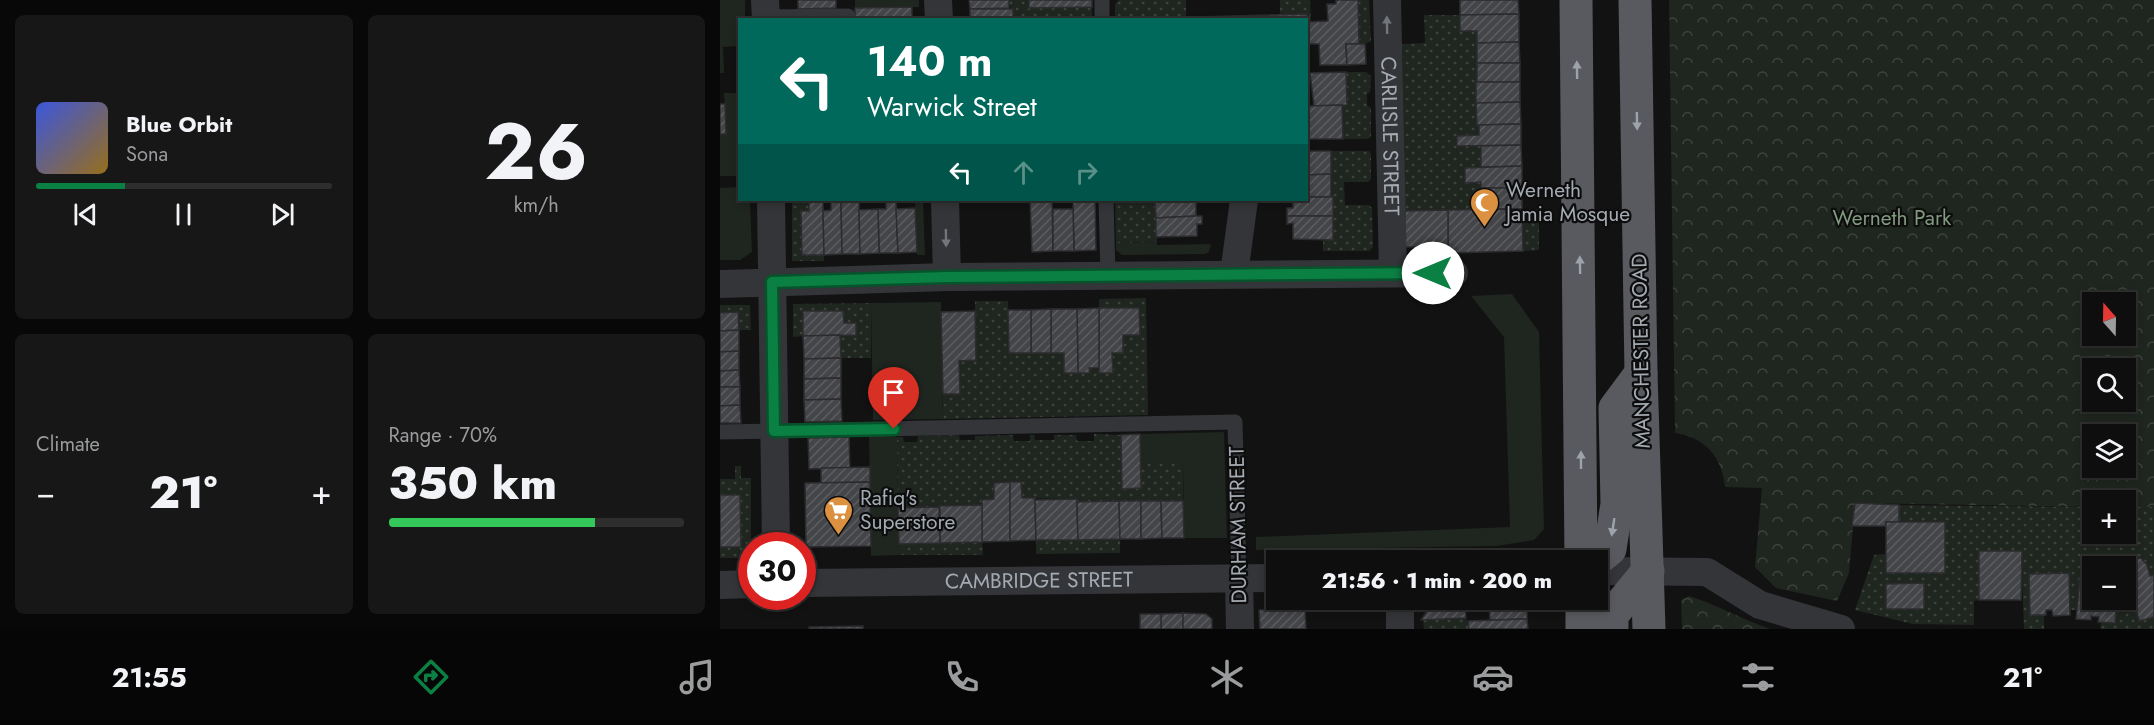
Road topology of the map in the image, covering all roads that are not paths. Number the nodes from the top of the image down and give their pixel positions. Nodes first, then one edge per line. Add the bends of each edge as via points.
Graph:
1 (938, 0) edge
2 (1102, 0) edge
3 (1387, 0) edge
4 (1576, 0) edge
5 (1635, 0) edge
6 (766, 12) edge
7 (848, 18) edge
8 (939, 18) edge
9 (1102, 18) edge
10 (771, 201) edge
11 (945, 201) edge
12 (1106, 201) edge
13 (1244, 201) edge
14 (1393, 273) junction
15 (1454, 273) dead end
16 (1234, 274) junction
17 (1108, 275) junction
18 (947, 277) junction
19 (772, 282) junction
20 (720, 284) edge
21 (1641, 373) junction
22 (774, 431) junction
23 (720, 432) edge
24 (776, 532) edge
25 (1581, 550) edge
26 (1608, 550) edge
27 (1608, 571) edge
28 (1648, 571) junction
29 (1239, 578) junction
30 (1266, 578) edge
31 (738, 584) edge
32 (816, 584) edge
33 (720, 585) edge
34 (1400, 610) edge
35 (1582, 610) edge
36 (1807, 625) edge
37 (1240, 629) edge
38 (1400, 629) edge
39 (1582, 629) edge
40 (1612, 629) edge
41 (1648, 629) edge
42 (1841, 629) edge

1 - 8 street
2 - 9 lane
14 -> 3 street, CARLISLE STREET
25 -> 4 highway
5 -> 21 highway, MANCHESTER ROAD
6 - 7 lane
10 - 19 street
11 -> 18 street
12 - 17 lane
13 - 16 street
14 - 15 street
14 - 16 street
16 - 17 street
17 - 18 street
18 - 19 street
19 - 20 street
19 - 22 street
21 -> 26 highway via 1615,408 1617,504
21 - 28 highway, MANCHESTER ROAD
22 - 23 lane
22 - 24 street
22 - 29 lane, DURHAM STREET via 1235,422
27 - 28 street
28 - 36 street via 1707,572 1760,605
28 - 40 highway via 1612,615
28 - 41 highway, MANCHESTER ROAD
29 - 30 street, CAMBRIDGE STREET
29 - 32 street, CAMBRIDGE STREET
29 - 37 street, DURHAM STREET
31 - 33 street
34 - 38 street
35 - 39 highway
36 - 42 street

